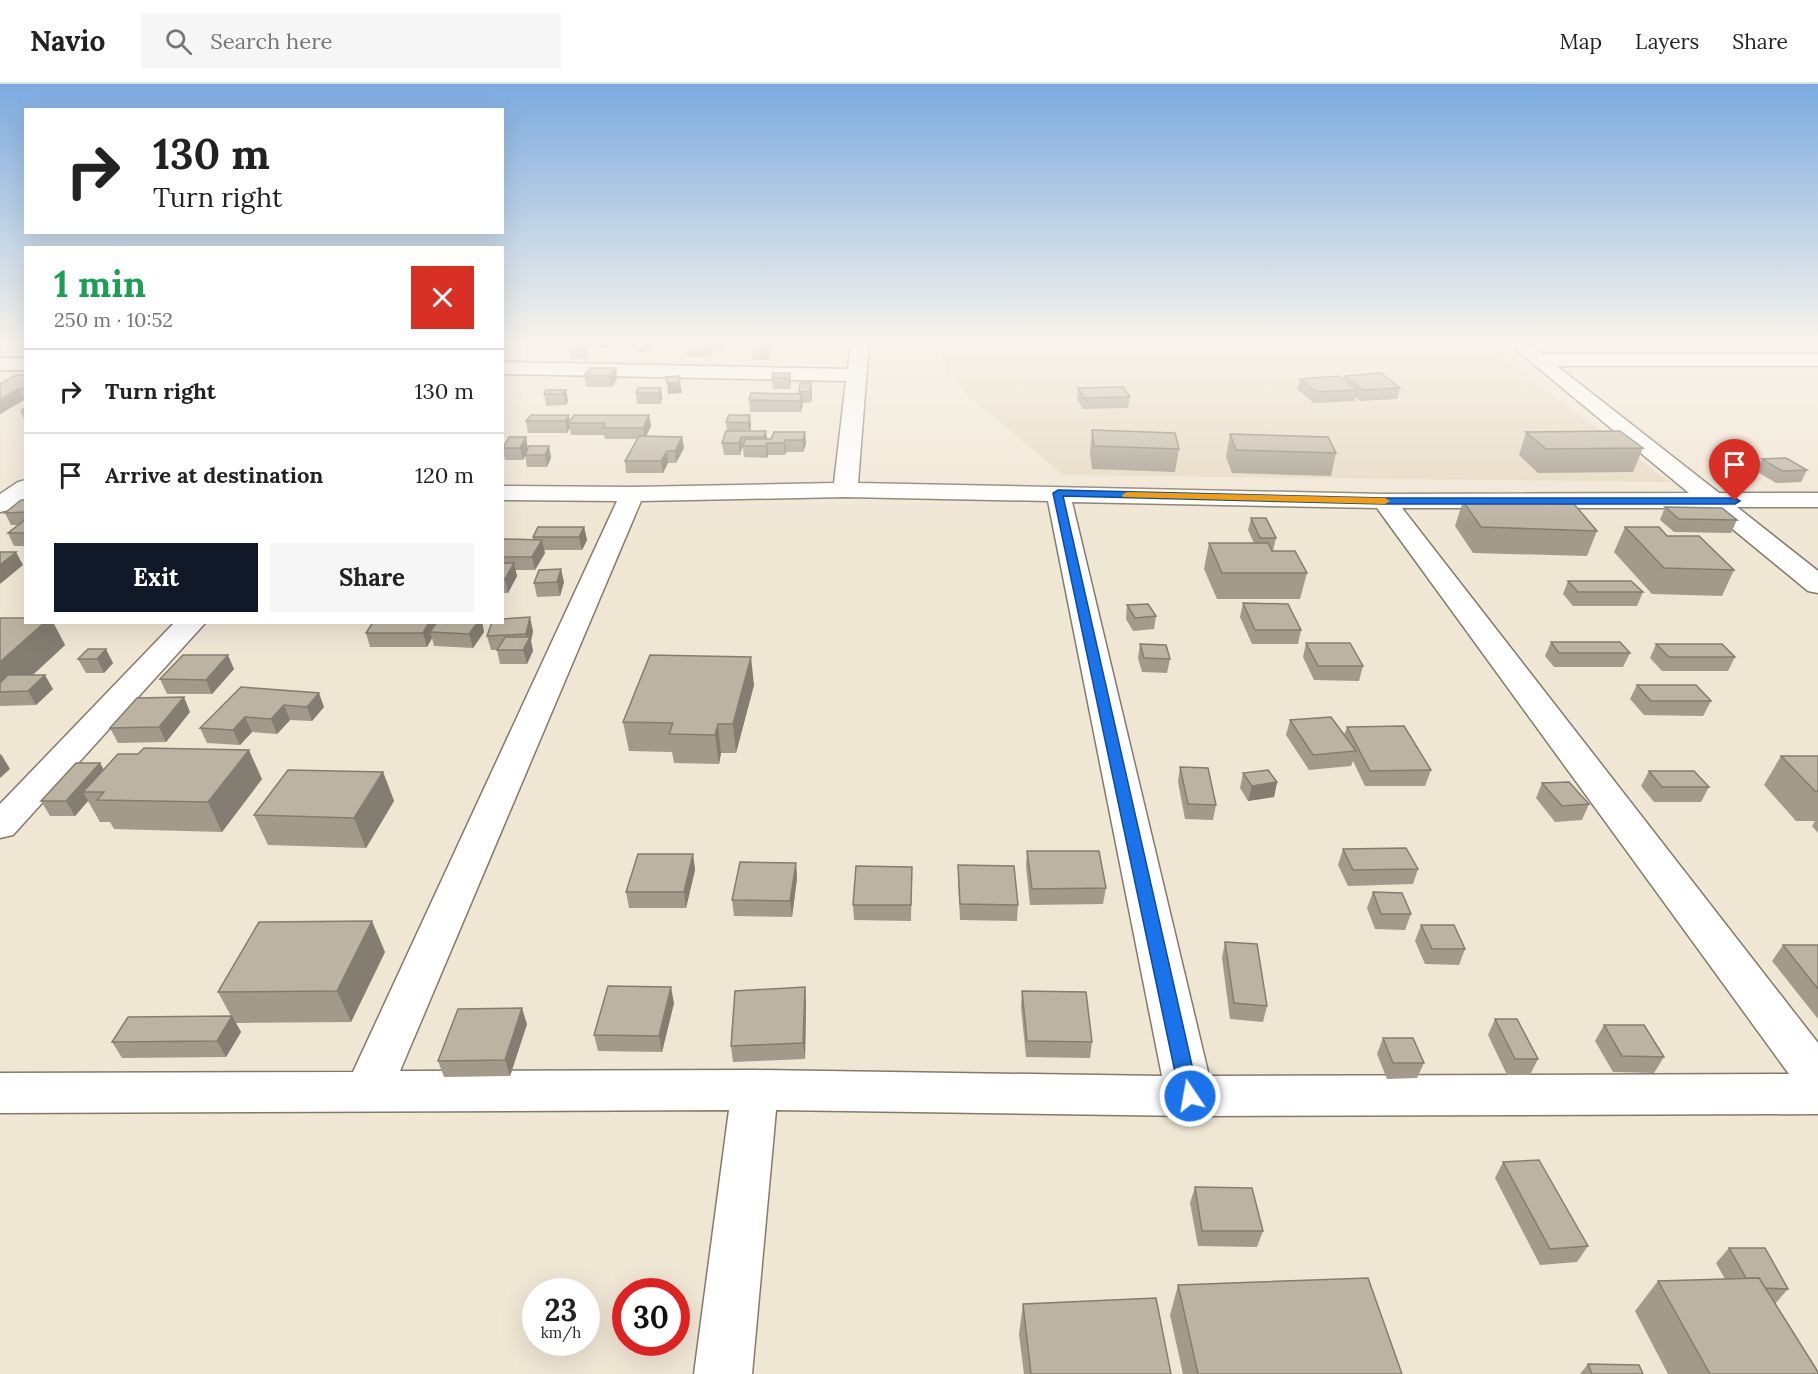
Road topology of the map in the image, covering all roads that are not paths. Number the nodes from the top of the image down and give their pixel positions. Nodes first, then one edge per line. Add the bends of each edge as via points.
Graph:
1 (854, 402) edge
2 (1591, 402) edge
3 (845, 490) junction
4 (504, 493) edge
5 (1058, 493) junction
6 (632, 494) junction
7 (1818, 500) edge
8 (1384, 501) junction
9 (1714, 501) junction
10 (1818, 585) edge
11 (190, 624) edge
12 (0, 826) edge
13 (1818, 1077) edge
14 (755, 1090) junction
15 (0, 1093) edge
16 (367, 1093) junction
17 (1818, 1094) edge
18 (1190, 1096) junction
19 (723, 1374) edge

1 - 3 street
2 - 9 street
3 - 5 street
3 - 6 street
4 - 6 street
5 - 8 street
5 - 18 street
6 - 16 street
7 - 9 street
8 - 9 street
8 - 13 street
9 - 10 street
11 - 12 street
14 - 16 street
14 - 18 street
14 - 19 street
15 - 16 street
17 - 18 street

